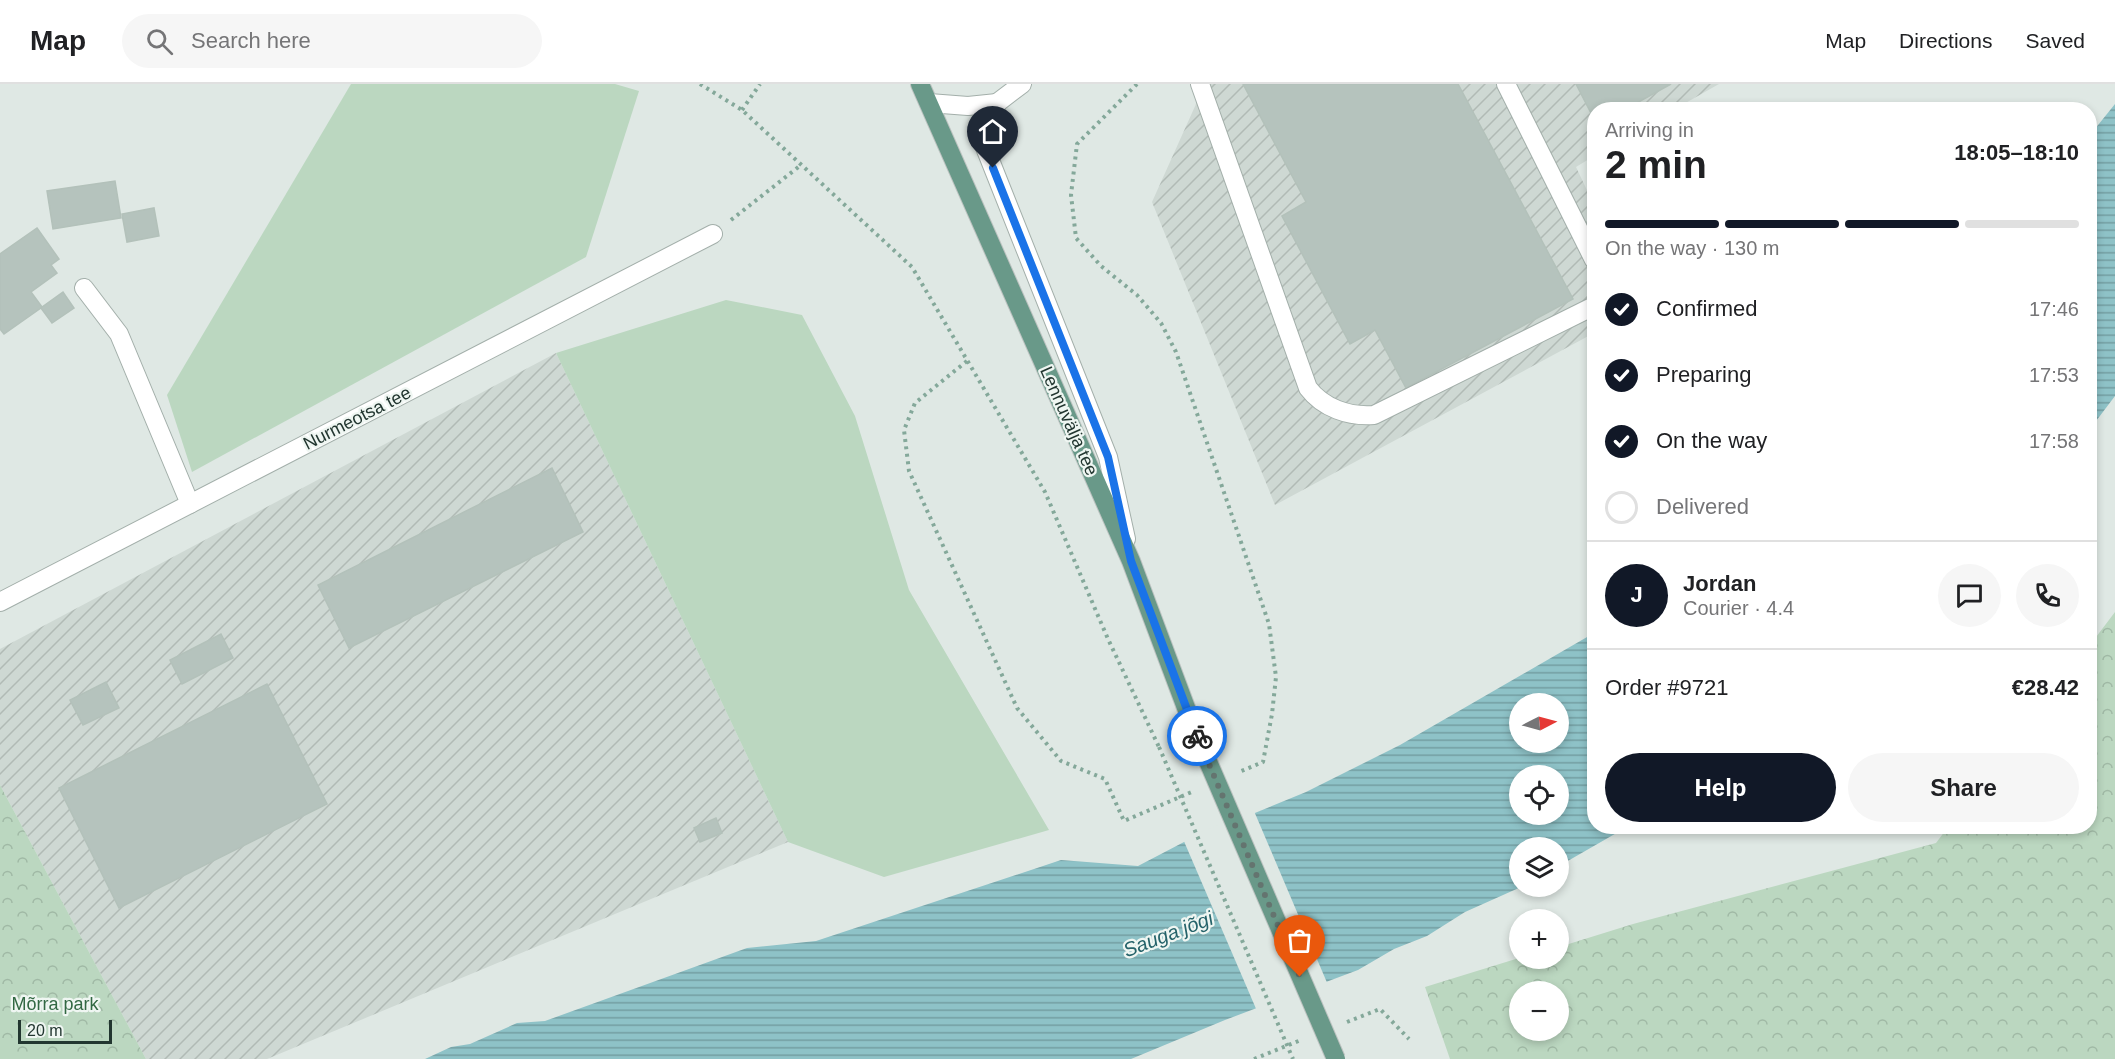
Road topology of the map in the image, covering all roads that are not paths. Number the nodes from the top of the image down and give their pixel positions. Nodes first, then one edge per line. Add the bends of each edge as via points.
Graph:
1 (920, 84) edge
2 (1022, 84) edge
3 (1200, 84) edge
4 (1506, 84) edge
5 (997, 103) junction
6 (929, 104) junction
7 (713, 234) road end
8 (1587, 246) edge
9 (84, 288) dead end
10 (1587, 309) edge
11 (190, 504) junction
12 (1131, 561) junction
13 (0, 602) edge
14 (1336, 1059) edge

1 - 6 main road, Lennuvälja tee
2 - 5 street
3 - 10 street via 1308,388 1327,405 1374,415
4 - 8 street
5 - 6 street
5 - 12 street via 984,146 1108,457
6 - 12 main road, Lennuvälja tee
7 - 11 street, Nurmeotsa tee
9 - 11 street via 119,334
11 - 13 street, Nurmeotsa tee
12 - 14 main road, Lennuvälja tee, bridge via 1194,729

